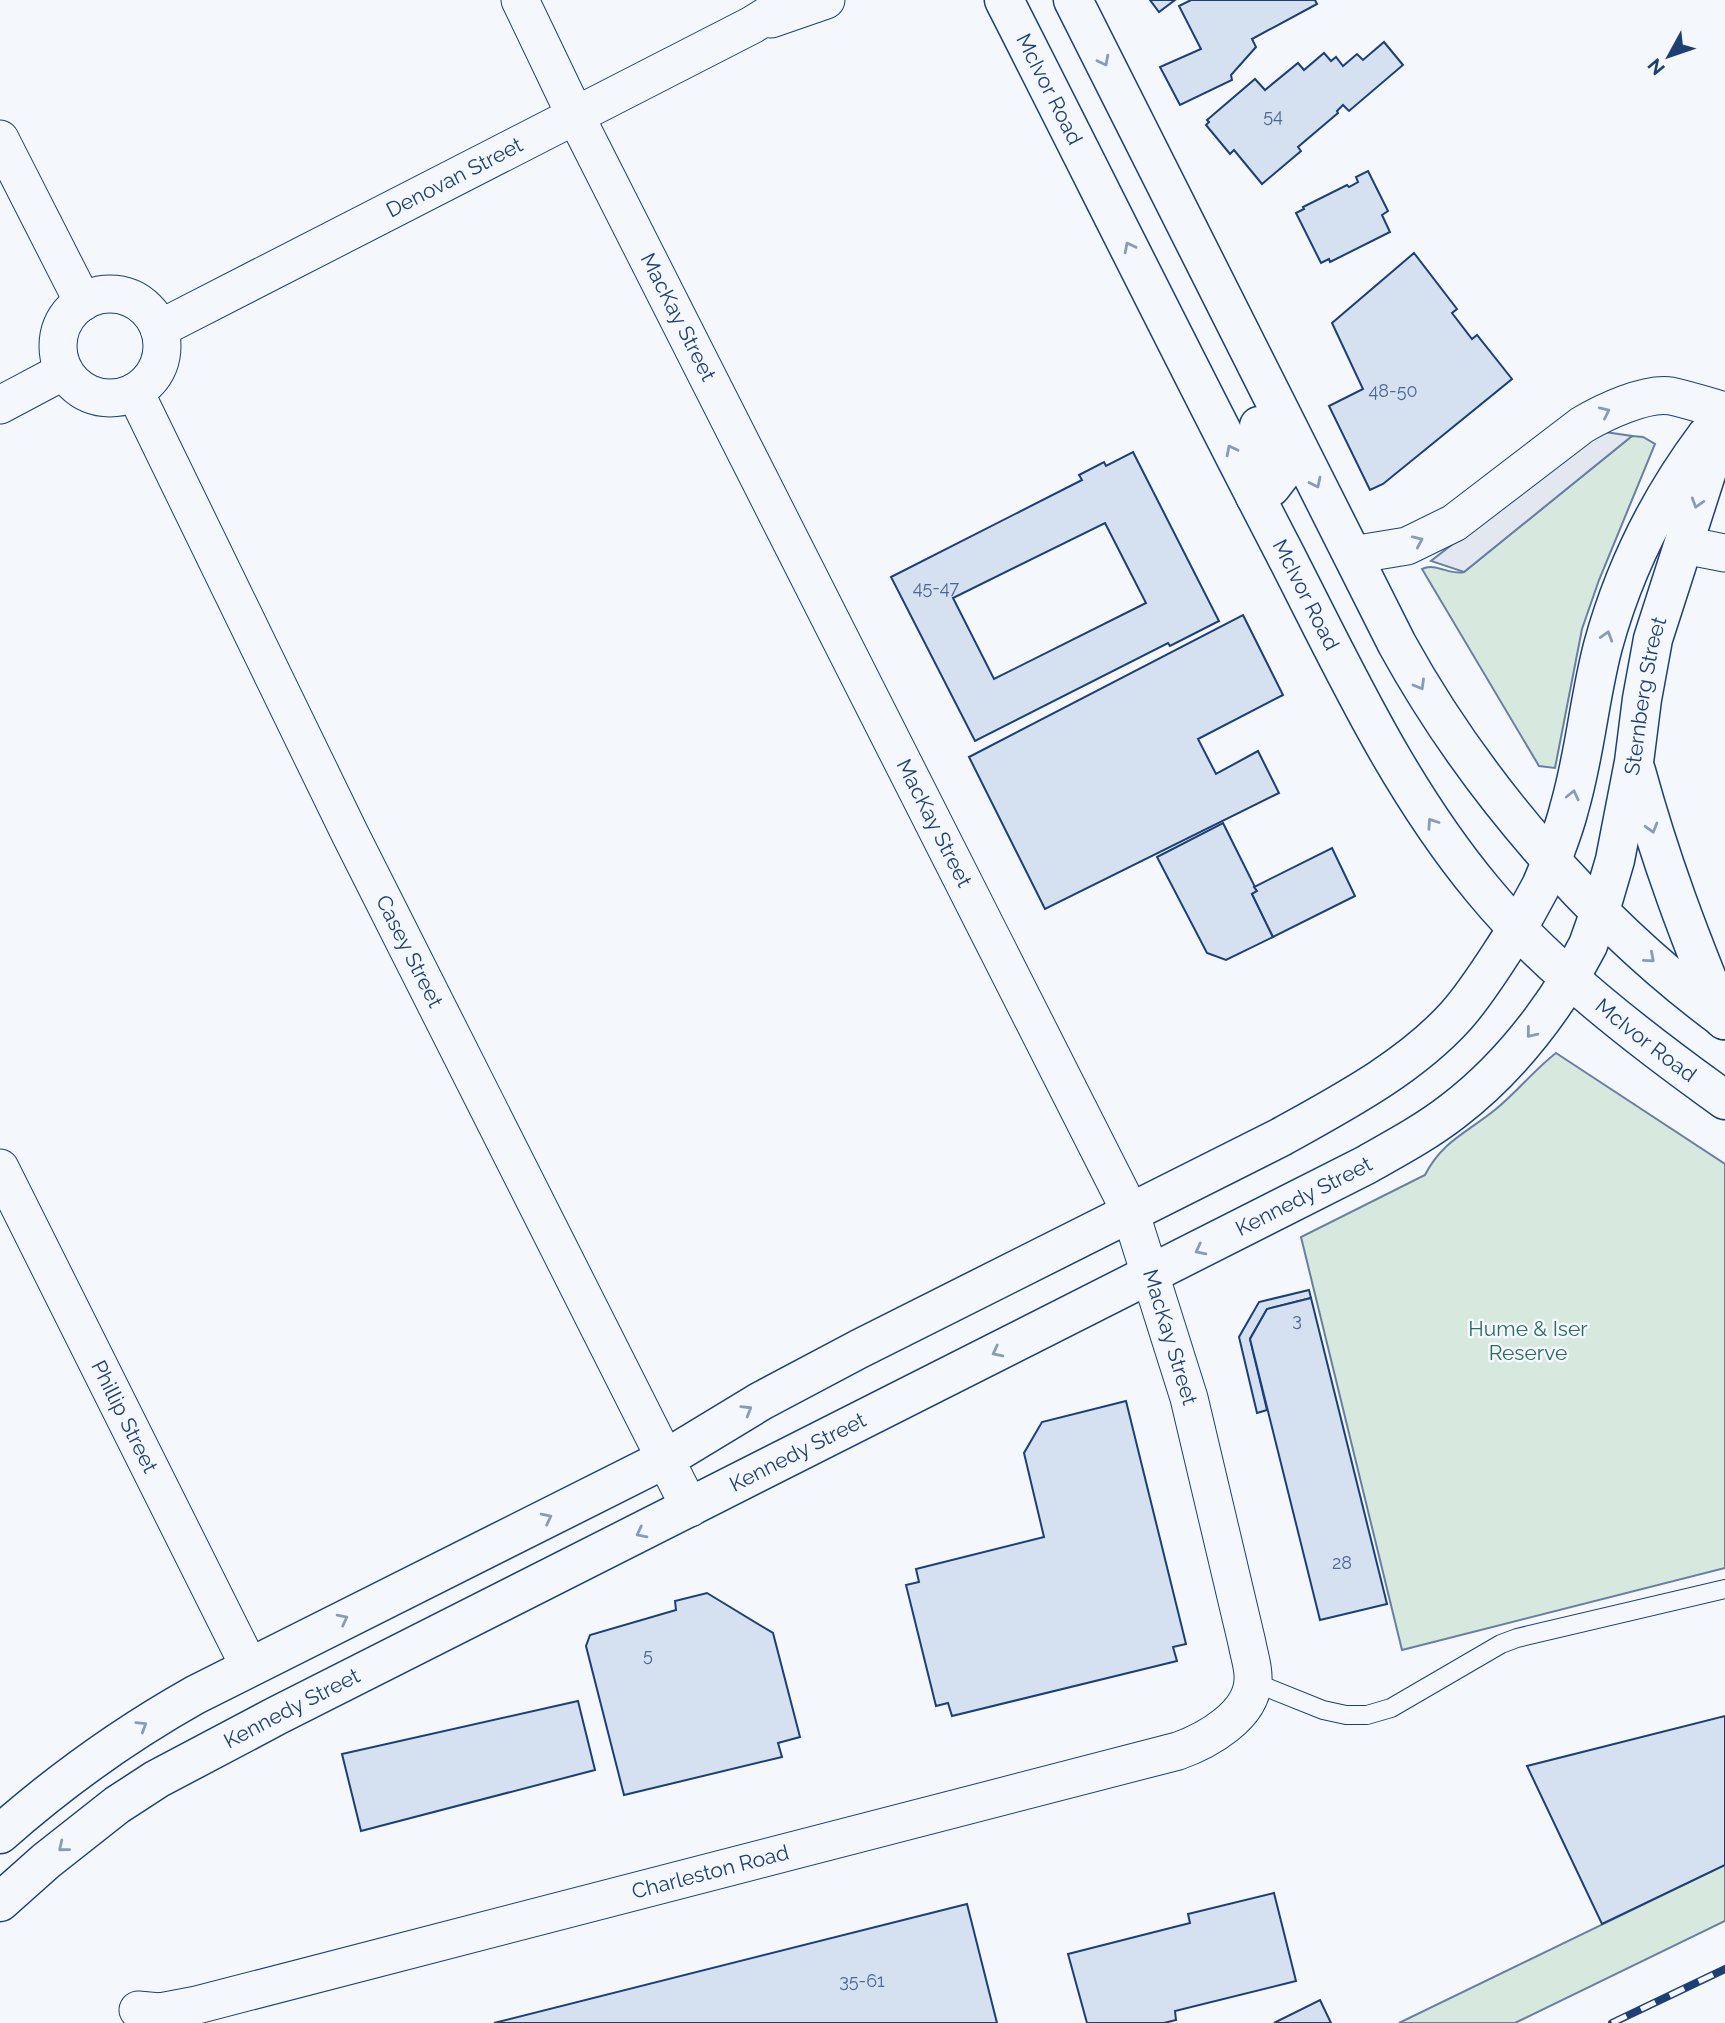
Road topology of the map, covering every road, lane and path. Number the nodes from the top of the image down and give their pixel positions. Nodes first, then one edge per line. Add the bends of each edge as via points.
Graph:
1 (520, 0) edge
2 (792, 0) edge
3 (827, 0) edge
4 (1004, 0) edge
5 (1073, 0) edge
6 (752, 25) junction
7 (575, 115) junction
8 (0, 139) edge
9 (1220, 290) junction
10 (83, 302) junction
11 (159, 329) junction
12 (64, 372) junction
13 (135, 392) junction
14 (0, 405) edge
15 (1725, 413) edge
16 (1255, 496) junction
17 (1684, 545) junction
18 (1725, 553) edge
19 (1352, 555) junction
20 (1634, 762) junction
21 (1552, 860) junction
22 (1600, 911) junction
23 (1518, 928) junction
24 (1570, 978) junction
25 (1725, 1020) edge
26 (1725, 1100) edge
27 (0, 1168) edge
28 (1130, 1211) junction
29 (1151, 1275) junction
30 (667, 1458) junction
31 (690, 1508) junction
32 (1725, 1589) edge
33 (250, 1666) junction
34 (1253, 1682) junction
35 (41, 1798) junction
36 (0, 1812) edge
37 (0, 1834) edge
38 (0, 1902) edge
39 (138, 2010) dead end

1 - 7 street, MacKay Street
2 - 6 street, Denovan Street
3 - 6 street, Denovan Street
16 -> 4 street, McIvor Road
5 -> 9 street
6 - 7 street, Denovan Street
7 - 11 street, Denovan Street
7 - 28 street, MacKay Street
8 - 10 street
9 - 16 street via 1237,382 1282,474
9 -> 19 street
10 - 11 street via 100,295 136,301
10 - 12 street via 62,325 58,341
11 - 13 street via 159,365
12 - 13 street via 88,394 120,398
12 - 14 street
13 - 30 street, Casey Street via 350,834
15 -> 17 street, Sternberg Street
19 -> 15 street via 1406,546 1454,523 1604,412 1668,396
21 -> 15 street via 1569,809 1603,647 1620,592 1664,497
23 -> 16 street, McIvor Road via 1443,840 1388,754
17 - 18 street
17 - 20 street, Sternberg Street via 1653,639
19 -> 21 street via 1441,719
20 - 22 street, Sternberg Street
20 -> 25 street via 1674,896
21 - 22 street
21 - 23 street
22 - 24 street, Sternberg Street
22 -> 25 street
23 - 24 street, McIvor Road
23 - 28 street via 1458,1014 1405,1061 1280,1137
24 - 26 street, McIvor Road
24 -> 29 street, Kennedy Street via 1526,1039 1453,1111 1366,1165
27 - 33 street, Phillip Street
28 - 29 street, MacKay Street
30 -> 28 street via 761,1401
29 -> 31 street, Kennedy Street
29 - 34 street, MacKay Street via 1189,1398
30 - 31 street, Casey Street
33 -> 30 street
31 -> 38 street, Kennedy Street via 157,1779 81,1832
32 - 34 lane via 1517,1638 1377,1713 1334,1714
35 -> 33 street via 147,1722
34 - 39 street, Charleston Road via 1244,1705 1217,1733 1178,1751 197,2005 160,2012
35 - 36 street
35 - 37 street

